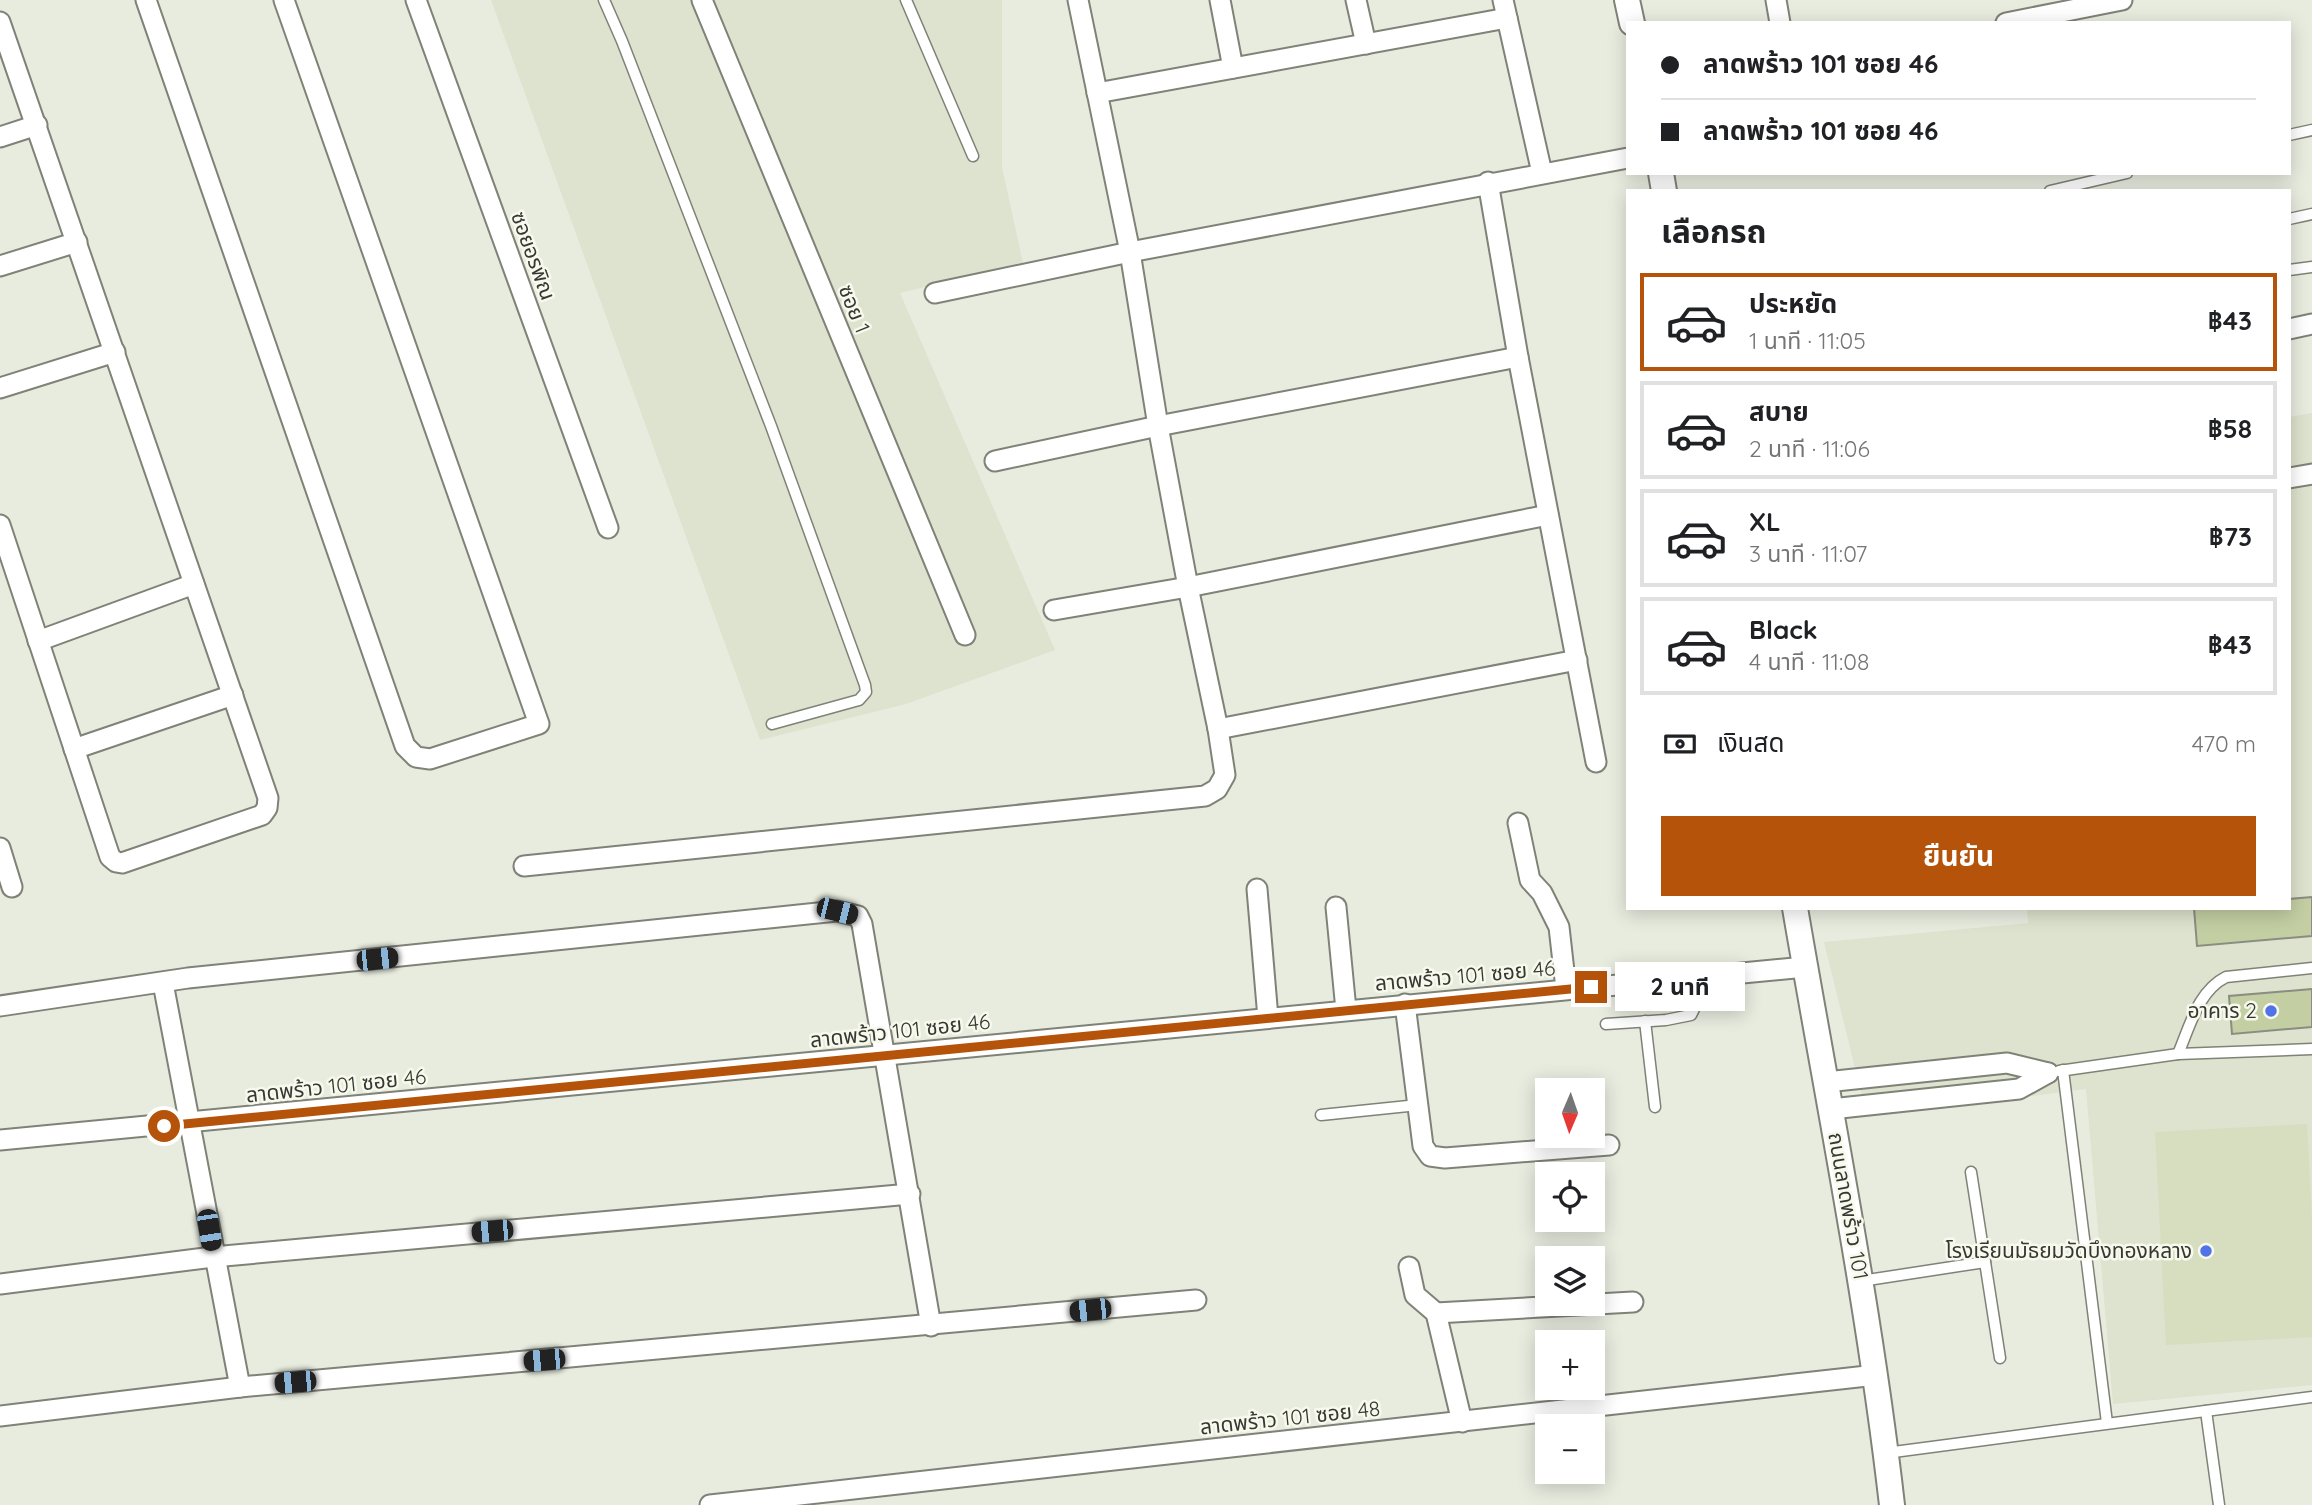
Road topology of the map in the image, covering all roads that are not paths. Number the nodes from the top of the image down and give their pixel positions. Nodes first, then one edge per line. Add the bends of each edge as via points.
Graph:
1 (146, 0) edge
2 (284, 0) edge
3 (416, 0) edge
4 (604, 0) edge
5 (702, 0) edge
6 (906, 0) edge
7 (1078, 0) edge
8 (1220, 0) edge
9 (1356, 0) edge
10 (1627, 0) edge
11 (1776, 0) edge
12 (2122, 0) edge
13 (1505, 9) edge
14 (1632, 21) edge
15 (1780, 21) edge
16 (2016, 21) edge
17 (0, 22) edge
18 (1366, 44) junction
19 (1233, 68) junction
20 (1097, 93) junction
21 (37, 125) junction
22 (2312, 130) edge
23 (2291, 135) edge
24 (0, 137) edge
25 (973, 156) dead end
26 (1626, 158) edge
27 (1542, 173) junction
28 (2118, 175) edge
29 (1488, 183) junction
30 (2059, 189) edge
31 (2312, 214) edge
32 (2291, 219) edge
33 (77, 242) junction
34 (1130, 252) junction
35 (0, 266) edge
36 (2312, 267) edge
37 (2291, 270) edge
38 (934, 293) dead end
39 (2312, 324) edge
40 (2291, 329) edge
41 (115, 352) junction
42 (1518, 357) junction
43 (0, 388) edge
44 (1158, 426) junction
45 (995, 461) dead end
46 (2312, 474) edge
47 (2291, 478) edge
48 (1548, 515) junction
49 (0, 525) edge
50 (608, 528) dead end
51 (194, 584) junction
52 (1188, 587) junction
53 (1054, 610) dead end
54 (965, 635) dead end
55 (38, 641) junction
56 (1577, 660) junction
57 (233, 695) junction
58 (772, 724) dead end
59 (1218, 729) junction
60 (74, 749) junction
61 (1597, 762) dead end
62 (1518, 823) dead end
63 (0, 848) edge
64 (524, 866) dead end
65 (12, 887) dead end
66 (1257, 889) dead end
67 (1336, 907) dead end
68 (1795, 910) edge
69 (1805, 967) junction
70 (2312, 968) edge
71 (1693, 977) junction
72 (163, 983) junction
73 (1566, 989) junction
74 (1405, 1004) junction
75 (0, 1006) edge
76 (1346, 1010) junction
77 (1268, 1018) junction
78 (1645, 1021) junction
79 (1606, 1024) dead end
80 (2312, 1049) edge
81 (2178, 1054) junction
82 (885, 1056) junction
83 (2056, 1072) junction
84 (1826, 1082) junction
85 (1418, 1105) junction
86 (1655, 1107) dead end
87 (1831, 1109) junction
88 (1321, 1115) dead end
89 (191, 1123) junction
90 (0, 1140) edge
91 (1609, 1144) dead end
92 (1971, 1172) dead end
93 (910, 1194) junction
94 (213, 1257) junction
95 (1985, 1262) junction
96 (1409, 1267) dead end
97 (1861, 1281) junction
98 (0, 1284) edge
99 (1196, 1300) dead end
100 (1633, 1301) dead end
101 (1436, 1313) junction
102 (931, 1326) junction
103 (2000, 1358) dead end
104 (1876, 1375) junction
105 (240, 1387) junction
106 (2312, 1397) edge
107 (2206, 1411) junction
108 (0, 1416) edge
109 (1462, 1422) junction
110 (2107, 1423) junction
111 (1886, 1453) junction
112 (710, 1505) edge
113 (1892, 1505) edge
114 (2220, 1505) edge

1 - 2 street via 405,746 416,757 430,759 540,724
3 - 50 street, ซอยอรพิณ
4 - 58 lane via 771,426 865,685 866,692 859,700
5 - 54 street, ซอย 1
6 - 25 lane
7 - 20 street
8 - 19 street
9 - 18 street
10 - 14 street
11 - 15 street
12 - 16 street
13 - 18 street
13 - 27 street
17 - 21 street
18 - 19 street
19 - 20 street
20 - 34 street
21 - 24 street
21 - 33 street
22 - 23 lane
26 - 27 street
27 - 29 street
28 - 30 lane
29 - 34 street
29 - 42 street
31 - 32 lane
33 - 35 street
33 - 41 street
34 - 38 street
34 - 44 street
36 - 37 lane
39 - 40 street
41 - 43 street
41 - 51 street
42 - 44 street
42 - 48 street
44 - 45 street
44 - 52 street
46 - 47 street
48 - 52 street
48 - 56 street
49 - 55 street
51 - 55 street
51 - 57 street
52 - 53 street
52 - 59 street
55 - 60 street
56 - 59 street
56 - 61 street
57 - 60 street
57 - 60 street via 268,798 267,808 262,815 122,863 110,858
59 - 64 street via 1225,775 1217,789 1205,796
62 - 73 street via 1530,880 1559,927
63 - 65 street
66 - 77 street
67 - 76 street
68 - 69 street, ถนนลาดพร้าว 101
69 - 71 street, ลาดพร้าว 101 ซอย 46
69 - 84 street, ถนนลาดพร้าว 101
70 - 81 lane via 2226,977 2215,983 2206,992
71 - 73 street, ลาดพร้าว 101 ซอย 46
71 - 78 lane via 1691,1015
72 - 75 street
72 - 82 street via 837,911 858,916 862,924
72 - 89 street
73 - 74 street, ลาดพร้าว 101 ซอย 46
74 - 76 street, ลาดพร้าว 101 ซอย 46
74 - 85 street
76 - 77 street, ลาดพร้าว 101 ซอย 46
77 - 82 street, ลาดพร้าว 101 ซอย 46
78 - 79 lane
78 - 86 lane
80 - 81 lane
81 - 83 lane
82 - 89 street, ลาดพร้าว 101 ซอย 46
82 - 93 street
83 - 84 street via 2007,1063
83 - 87 street via 2019,1089
83 - 110 lane
84 - 87 street, ถนนลาดพร้าว 101
85 - 88 lane
85 - 91 street via 1423,1146 1432,1157
87 - 97 street, ถนนลาดพร้าว 101
89 - 90 street, ลาดพร้าว 101 ซอย 46
89 - 94 street
92 - 95 lane
93 - 94 street
93 - 102 street
94 - 98 street
94 - 105 street
95 - 97 lane
95 - 103 lane
96 - 101 street via 1415,1294
97 - 104 street, ถนนลาดพร้าว 101
99 - 102 street
100 - 101 street
101 - 109 street
102 - 105 street
104 - 109 street, ลาดพร้าว 101 ซอย 48
104 - 111 street, ถนนลาดพร้าว 101
105 - 108 street
106 - 107 lane
107 - 110 lane
107 - 114 lane
109 - 112 street, ลาดพร้าว 101 ซอย 48
110 - 111 lane
111 - 113 street, ถนนลาดพร้าว 101

